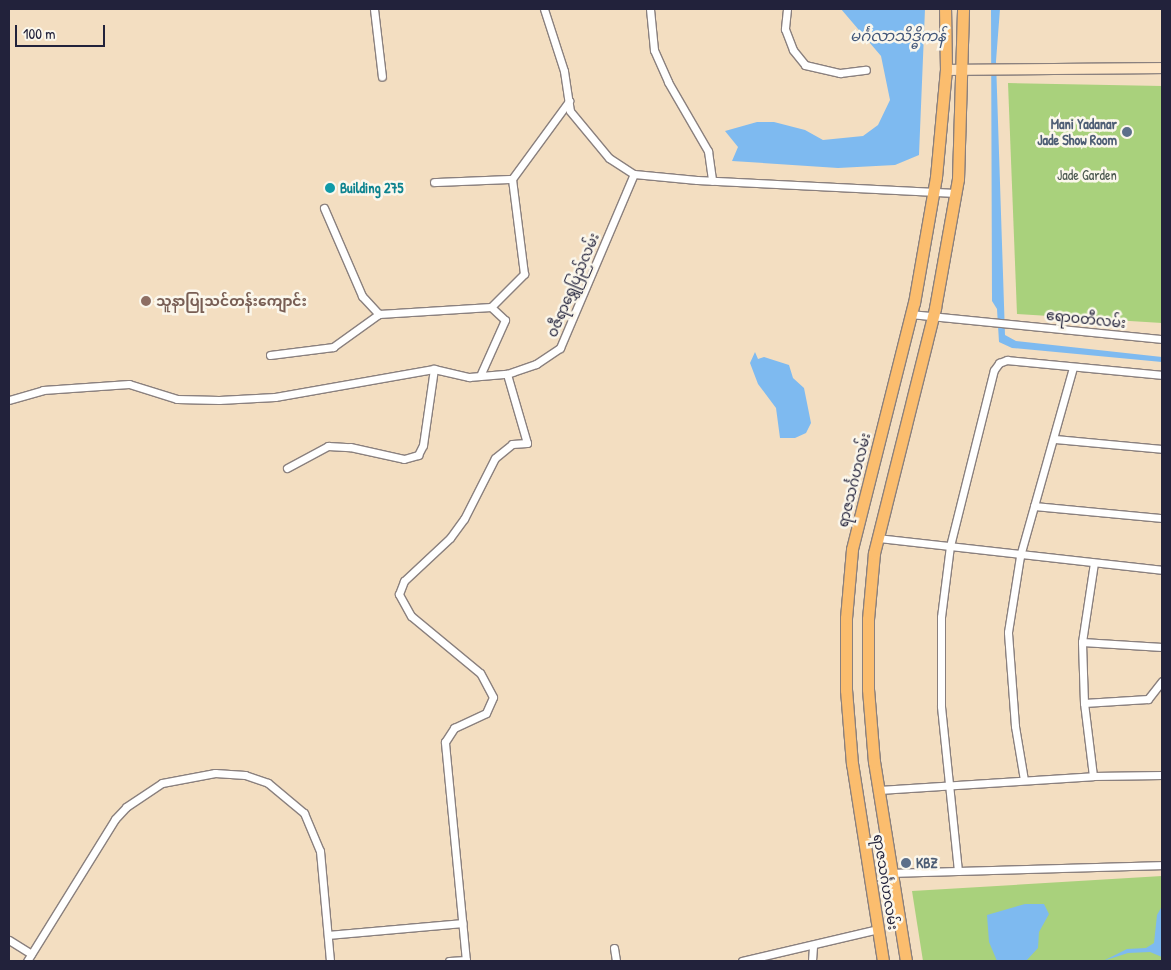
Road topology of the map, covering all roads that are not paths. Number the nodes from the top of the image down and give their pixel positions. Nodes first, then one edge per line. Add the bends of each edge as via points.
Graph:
1 (374, 9) edge
2 (544, 9) edge
3 (650, 9) edge
4 (787, 9) edge
5 (946, 9) edge
6 (963, 9) edge
7 (1162, 68) edge
8 (866, 70) dead end
9 (946, 70) junction
10 (963, 71) junction
11 (382, 77) dead end
12 (569, 101) junction
13 (634, 174) junction
14 (512, 179) junction
15 (712, 181) junction
16 (434, 182) dead end
17 (933, 193) junction
18 (956, 193) junction
19 (324, 208) dead end
20 (491, 307) junction
21 (379, 314) junction
22 (911, 314) junction
23 (933, 316) junction
24 (1162, 339) edge
25 (270, 355) dead end
26 (1073, 368) junction
27 (434, 369) junction
28 (507, 374) junction
29 (1162, 375) edge
30 (480, 376) junction
31 (9, 400) edge
32 (1055, 439) junction
33 (1162, 449) edge
34 (287, 468) dead end
35 (1034, 506) junction
36 (1162, 518) edge
37 (878, 538) junction
38 (950, 546) junction
39 (1020, 556) junction
40 (1094, 562) junction
41 (1162, 570) edge
42 (1082, 642) junction
43 (1162, 647) edge
44 (1162, 681) edge
45 (1084, 703) junction
46 (1162, 775) edge
47 (1093, 776) junction
48 (1024, 780) junction
49 (950, 785) junction
50 (879, 790) junction
51 (1162, 865) edge
52 (958, 871) junction
53 (892, 873) junction
54 (462, 924) junction
55 (878, 929) junction
56 (328, 935) junction
57 (9, 940) edge
58 (814, 945) junction
59 (614, 948) dead end
60 (31, 954) junction
61 (27, 961) edge
62 (330, 961) edge
63 (449, 961) edge
64 (466, 961) edge
65 (616, 961) edge
66 (742, 961) edge
67 (812, 961) edge
68 (883, 961) edge
69 (906, 961) edge

1 - 11 street
2 - 12 street via 564,71
3 - 15 street via 654,50 668,82 708,150
4 - 8 street via 785,29 793,50 805,65 840,73
5 - 9 main road, ရာဇသင်္ဂဟလမ်း
6 - 10 main road, ရာဇသင်္ဂဟလမ်း
7 - 10 street
9 - 10 street
9 - 17 main road, ရာဇသင်္ဂဟလမ်း
10 - 18 main road, ရာဇသင်္ဂဟလမ်း
12 - 13 street via 570,111 588,135 609,158
12 - 14 street
13 - 15 street
13 - 28 street, ဝဇီရာရွှေပြည်လမ်း via 560,348 536,364
14 - 16 street
14 - 20 street via 524,274
15 - 17 street
17 - 18 street
17 - 22 main road, ရာဇသင်္ဂဟလမ်း
18 - 23 main road, ရာဇသင်္ဂဟလမ်း
19 - 21 street via 362,296
20 - 21 street
20 - 30 street via 505,320
21 - 25 street via 333,347
22 - 23 street
22 - 55 main road, ရာဇသင်္ဂဟလမ်း via 852,549 846,618 846,690 852,764
23 - 24 street, ဧရာဝတီလမ်း
23 - 37 main road, ရာဇသင်္ဂဟလမ်း
26 - 29 street
26 - 32 street
26 - 38 street via 1007,360 994,370
27 - 30 street, ဝဇီရာရွှေပြည်လမ်း
27 - 31 street, ဝဇီရာရွှေပြည်လမ်း via 276,396 177,399 129,384 43,390
27 - 34 street via 423,445 418,455 404,460 350,447 328,446
28 - 30 street, ဝဇီရာရွှေပြည်လမ်း
28 - 54 street via 527,443 512,444 495,458 450,538 404,581 399,594 412,616 480,673 493,697 486,713 454,728 445,742
32 - 33 street
32 - 35 street
35 - 36 street
35 - 39 street
37 - 38 street
37 - 50 main road, ရာဇသင်္ဂဟလမ်း via 868,619 868,680
38 - 39 street
38 - 49 street via 941,617 940,706
39 - 40 street
39 - 48 street via 1008,632 1015,726
40 - 41 street
40 - 42 street
42 - 43 street
42 - 45 street
44 - 45 street via 1148,700
45 - 47 street
46 - 47 street
47 - 48 street
48 - 49 street
49 - 50 street
49 - 52 street
50 - 53 main road, ရာဇသင်္ဂဟလမ်း
51 - 52 street
52 - 53 street
53 - 69 main road, ရာဇသင်္ဂဟလမ်း
54 - 56 street
54 - 64 street
55 - 58 street
55 - 68 main road, ရာဇသင်္ဂဟလမ်း
56 - 60 street via 320,851 304,813 268,783 245,774 215,773 162,783 126,807 115,819
56 - 62 street
57 - 60 street
58 - 66 street
58 - 67 street
59 - 65 street
60 - 61 street
63 - 64 street

